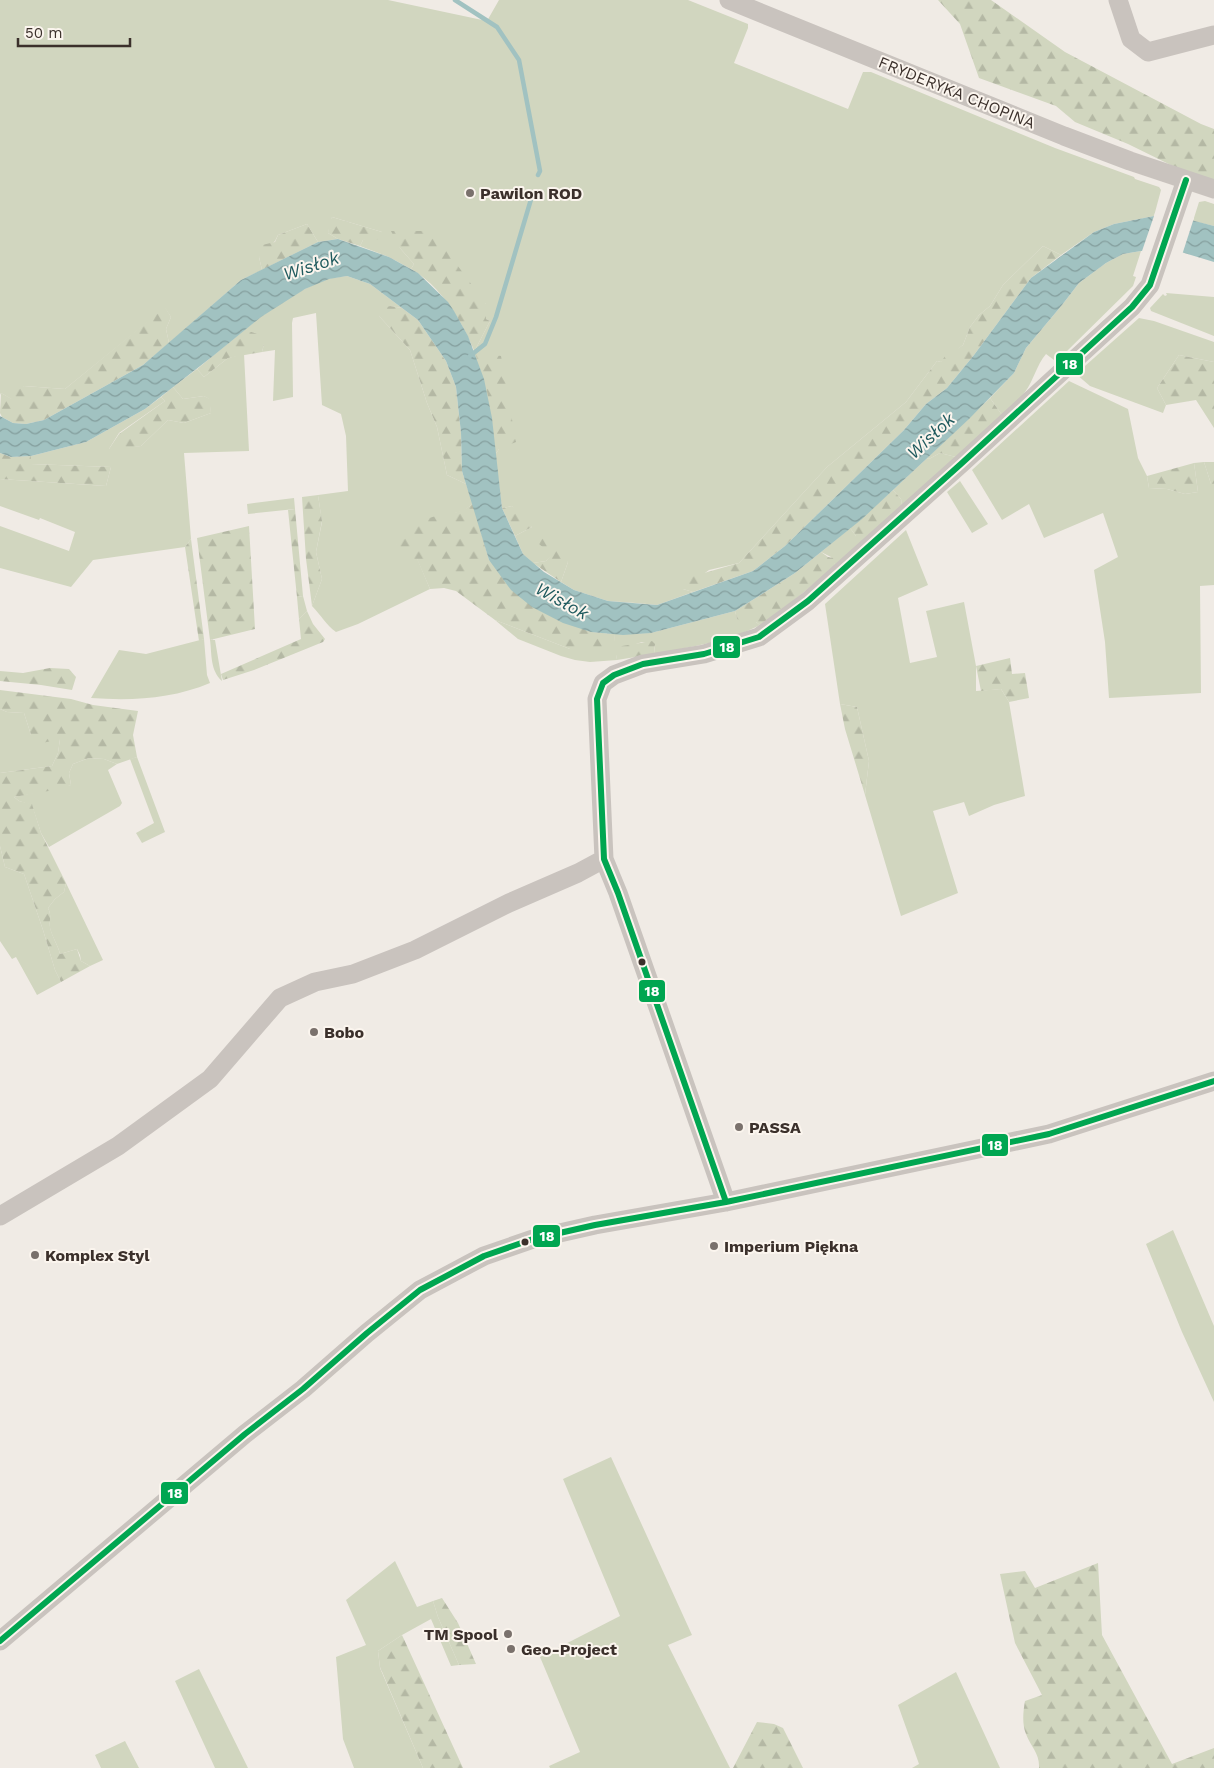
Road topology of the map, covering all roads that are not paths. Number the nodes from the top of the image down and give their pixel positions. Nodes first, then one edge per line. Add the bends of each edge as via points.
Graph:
1 (729, 0) edge
2 (1118, 0) edge
3 (1214, 35) edge
4 (1184, 188) junction
5 (1214, 189) edge
6 (604, 859) junction
7 (1214, 1081) edge
8 (726, 1202) junction
9 (0, 1216) edge
10 (0, 1641) edge

1 - 4 street, FRYDERYKA CHOPINA
2 - 3 street via 1131,39 1148,52
4 - 5 street, FRYDERYKA CHOPINA
4 - 6 street via 1150,285 1132,307 808,601 759,637 704,654 643,664 614,675 603,683 597,699
6 - 8 street
6 - 9 street via 415,950 353,974 315,982 280,998 210,1079 114,1149
7 - 8 street via 1049,1134
8 - 10 street via 533,1239 484,1256 420,1290

